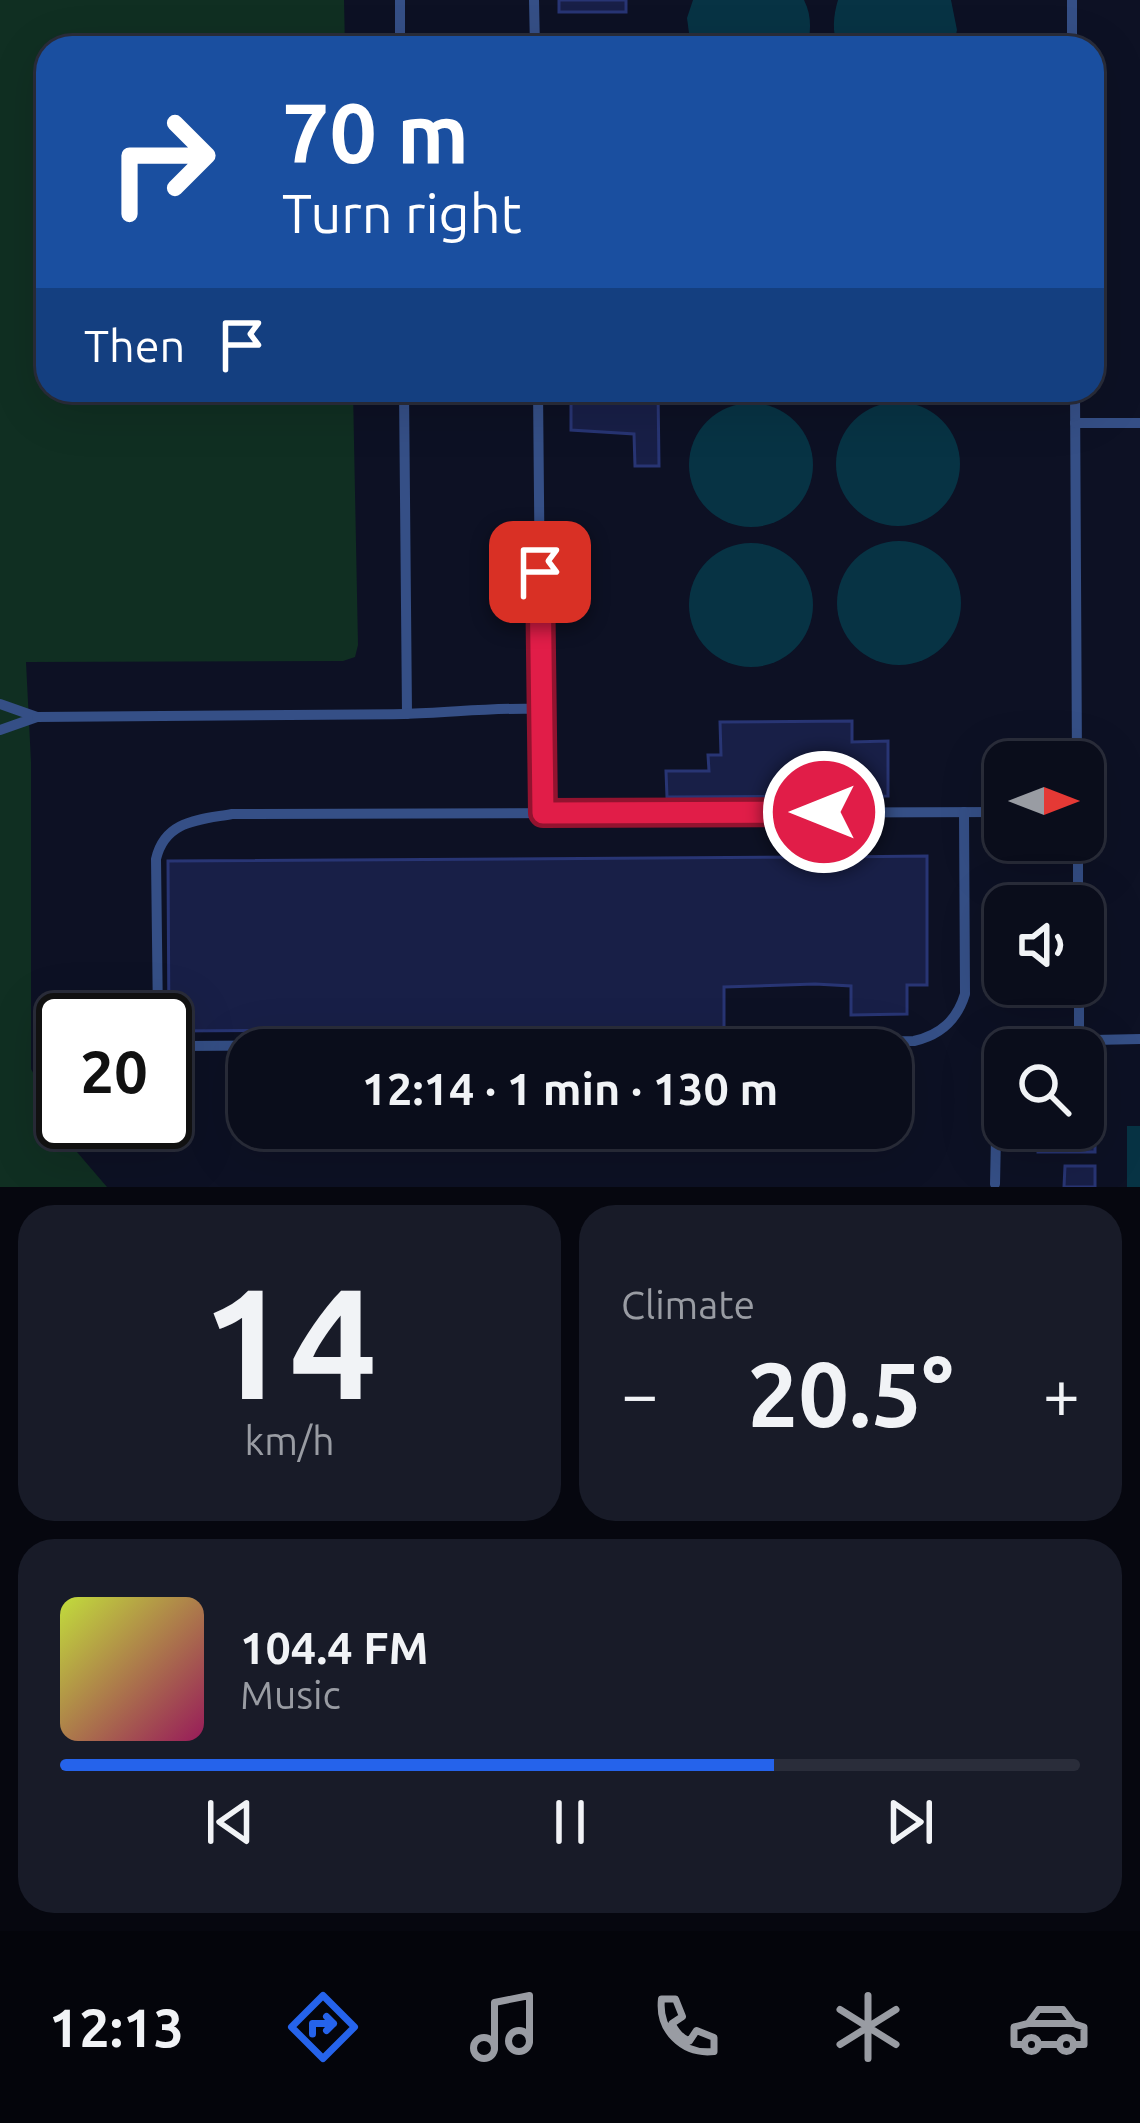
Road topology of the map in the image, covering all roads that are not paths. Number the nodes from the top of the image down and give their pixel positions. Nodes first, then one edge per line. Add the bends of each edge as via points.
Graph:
1 (400, 0) edge
2 (534, 0) edge
3 (1072, 0) edge
4 (400, 36) edge
5 (535, 36) edge
6 (1072, 36) edge
7 (404, 402) edge
8 (538, 402) edge
9 (1075, 402) edge
10 (1075, 423) junction
11 (1140, 423) edge
12 (0, 704) edge
13 (541, 709) junction
14 (407, 714) junction
15 (37, 716) junction
16 (0, 730) edge
17 (1077, 741) edge
18 (964, 812) junction
19 (984, 812) edge
20 (543, 813) junction
21 (158, 993) edge
22 (1140, 1039) edge
23 (1104, 1040) edge
24 (192, 1046) edge
25 (996, 1149) edge
26 (995, 1184) dead end

1 - 4 lane
2 - 5 lane
3 - 6 lane
7 - 14 lane
8 - 13 lane
9 - 10 lane
10 - 11 lane
10 - 17 lane
12 - 15 lane
13 - 14 lane
13 - 20 lane
14 - 15 lane
15 - 16 lane
18 - 19 lane
18 - 20 lane
18 - 24 lane via 965,994 952,1021 928,1038
20 - 21 lane via 232,814 167,833 156,859
22 - 23 lane
25 - 26 lane

